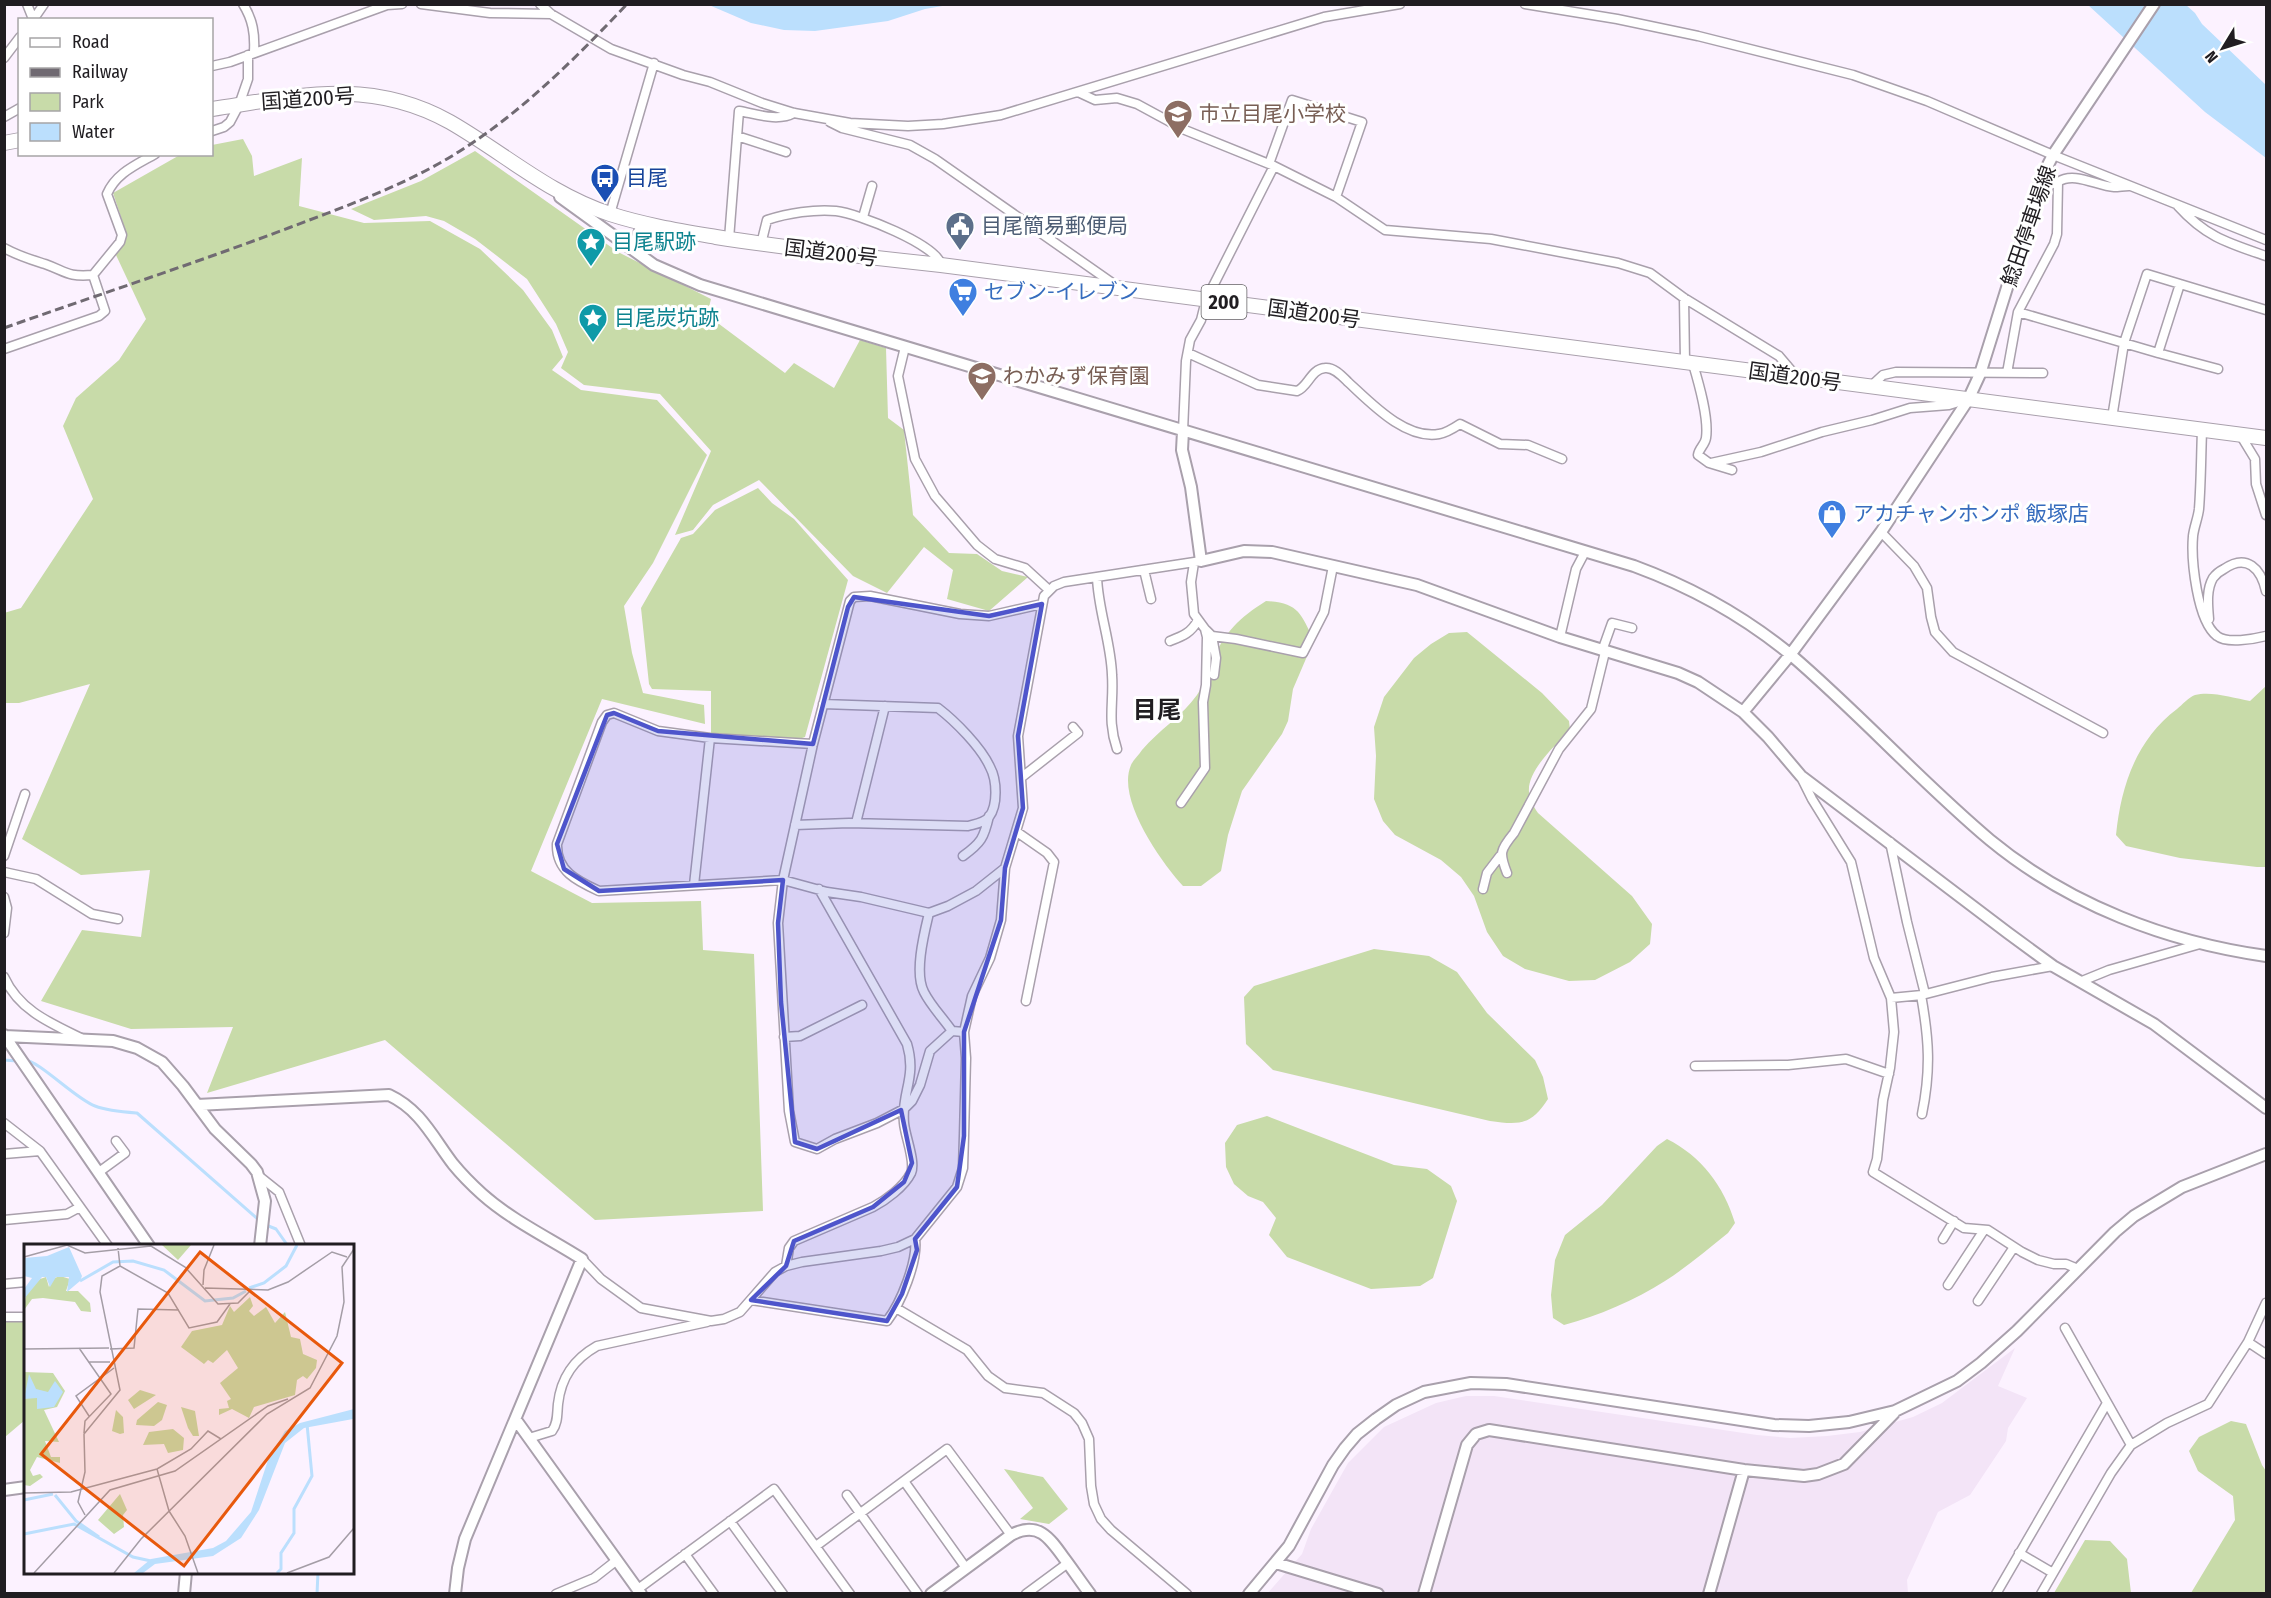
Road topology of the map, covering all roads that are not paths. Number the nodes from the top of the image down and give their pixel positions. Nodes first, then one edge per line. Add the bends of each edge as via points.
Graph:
1 (27, 4) edge
2 (44, 4) edge
3 (243, 4) edge
4 (402, 4) edge
5 (422, 4) edge
6 (540, 4) edge
7 (1400, 4) edge
8 (1525, 4) edge
9 (2154, 4) edge
10 (551, 14) junction
11 (33, 18) edge
12 (34, 18) edge
13 (18, 40) edge
14 (251, 53) junction
15 (4, 58) edge
16 (654, 63) junction
17 (213, 66) edge
18 (1080, 93) junction
19 (239, 105) junction
20 (18, 109) edge
21 (213, 109) edge
22 (794, 113) junction
23 (4, 117) edge
24 (822, 118) junction
25 (213, 131) edge
26 (737, 136) junction
27 (783, 148) dead end
28 (2054, 153) junction
29 (151, 156) edge
30 (1271, 165) junction
31 (540, 182) junction
32 (872, 186) dead end
33 (2131, 186) junction
34 (1336, 197) junction
35 (2176, 204) junction
36 (610, 214) junction
37 (863, 218) junction
38 (642, 222) junction
39 (729, 239) junction
40 (2266, 240) edge
41 (761, 244) junction
42 (4, 248) edge
43 (631, 250) junction
44 (2266, 256) edge
45 (941, 265) junction
46 (93, 275) junction
47 (2180, 284) junction
48 (1122, 290) junction
49 (1684, 298) junction
50 (1206, 300) junction
51 (2266, 310) edge
52 (2018, 312) junction
53 (2124, 343) junction
54 (905, 347) junction
55 (4, 349) edge
56 (1188, 352) junction
57 (2158, 353) junction
58 (1689, 363) junction
59 (2218, 369) dead end
60 (2007, 373) junction
61 (2043, 373) dead end
62 (1980, 374) junction
63 (1797, 377) junction
64 (1870, 387) junction
65 (1968, 400) junction
66 (2112, 418) junction
67 (1183, 431) junction
68 (2202, 431) junction
69 (2241, 436) junction
70 (2266, 438) edge
71 (1562, 459) dead end
72 (1711, 463) junction
73 (1732, 470) dead end
74 (2266, 515) edge
75 (1881, 532) junction
76 (1585, 552) junction
77 (1197, 562) junction
78 (1333, 566) junction
79 (1144, 570) junction
80 (1097, 577) junction
81 (1049, 590) junction
82 (2266, 591) edge
83 (1151, 599) dead end
84 (1042, 604) junction
85 (1198, 620) junction
86 (2209, 626) junction
87 (1632, 628) dead end
88 (2266, 628) edge
89 (1205, 629) junction
90 (1212, 636) junction
91 (1560, 637) junction
92 (2262, 637) edge
93 (1170, 642) dead end
94 (1604, 652) junction
95 (1790, 655) junction
96 (1214, 675) dead end
97 (823, 704) junction
98 (885, 706) junction
99 (1743, 712) junction
100 (1073, 727) dead end
101 (2103, 734) dead end
102 (710, 738) junction
103 (813, 744) junction
104 (1117, 749) dead end
105 (1801, 776) junction
106 (1022, 777) junction
107 (25, 794) dead end
108 (1181, 803) dead end
109 (990, 816) junction
110 (856, 823) junction
111 (795, 825) junction
112 (1017, 832) junction
113 (1890, 842) junction
114 (4, 856) edge
115 (963, 856) dead end
116 (1500, 856) junction
117 (1005, 868) junction
118 (4, 872) edge
119 (1507, 873) dead end
120 (783, 880) junction
121 (694, 885) junction
122 (1483, 889) dead end
123 (819, 890) junction
124 (4, 897) edge
125 (929, 913) junction
126 (118, 919) dead end
127 (4, 933) edge
128 (2200, 944) junction
129 (2266, 956) edge
130 (2053, 966) junction
131 (4, 977) edge
132 (2082, 981) junction
133 (1923, 994) junction
134 (1891, 998) junction
135 (1026, 1000) dead end
136 (862, 1005) dead end
137 (952, 1031) junction
138 (964, 1032) junction
139 (5, 1036) edge
140 (784, 1037) junction
141 (81, 1038) junction
142 (1695, 1066) dead end
143 (1889, 1074) junction
144 (197, 1105) junction
145 (2266, 1108) edge
146 (904, 1109) junction
147 (1922, 1114) dead end
148 (4, 1123) edge
149 (117, 1141) dead end
150 (40, 1151) junction
151 (4, 1154) edge
152 (2266, 1154) edge
153 (99, 1172) junction
154 (259, 1176) junction
155 (80, 1207) junction
156 (4, 1220) edge
157 (1954, 1221) junction
158 (1984, 1230) junction
159 (915, 1239) junction
160 (1943, 1239) dead end
161 (107, 1244) edge
162 (148, 1244) edge
163 (260, 1244) edge
164 (301, 1244) edge
165 (2014, 1247) junction
166 (582, 1259) junction
167 (786, 1266) junction
168 (2078, 1269) junction
169 (24, 1282) edge
170 (4, 1284) edge
171 (1948, 1285) dead end
172 (751, 1300) junction
173 (1978, 1301) dead end
174 (2266, 1303) edge
175 (896, 1308) junction
176 (4, 1317) edge
177 (24, 1317) edge
178 (711, 1321) junction
179 (2065, 1328) dead end
180 (2248, 1342) junction
181 (2266, 1354) edge
182 (2107, 1403) junction
183 (1895, 1411) junction
184 (516, 1420) junction
185 (529, 1438) junction
186 (2131, 1445) junction
187 (1744, 1470) junction
188 (904, 1481) junction
189 (24, 1487) edge
190 (4, 1490) edge
191 (847, 1495) dead end
192 (860, 1514) junction
193 (730, 1521) junction
194 (1011, 1535) junction
195 (816, 1546) junction
196 (685, 1554) junction
197 (2019, 1554) junction
198 (617, 1560) junction
199 (1068, 1563) junction
200 (1276, 1563) junction
201 (966, 1568) junction
202 (2053, 1573) junction
203 (186, 1574) edge
204 (639, 1591) edge
205 (184, 1593) edge
206 (455, 1593) edge
207 (556, 1593) edge
208 (714, 1593) edge
209 (783, 1593) edge
210 (850, 1593) edge
211 (918, 1593) edge
212 (931, 1593) edge
213 (1026, 1593) edge
214 (1090, 1593) edge
215 (1187, 1593) edge
216 (1250, 1593) edge
217 (1378, 1593) edge
218 (1424, 1593) edge
219 (1709, 1593) edge
220 (1996, 1593) edge
221 (2041, 1593) edge

1 - 11 street
2 - 12 street
3 - 14 street via 255,34
4 - 14 street via 387,5
5 - 10 street via 490,13
6 - 10 street
7 - 18 street via 1304,22
8 - 28 street via 1698,36 1853,75
9 - 28 street, 鯰田停車場線
10 - 16 street via 611,49
13 - 15 street
14 - 17 street
14 - 19 street via 248,80
16 - 22 street
16 - 36 street
18 - 24 street via 1001,115 943,124 878,126
18 - 30 street via 1095,100 1117,98 1137,104 1185,130
19 - 21 highway, 国道200号 / 200
19 - 25 street via 230,122
19 - 31 highway, 国道200号 / 200 via 307,94 380,96 416,106 450,123
20 - 23 street
22 - 24 street
22 - 26 street via 779,117 739,111
24 - 48 street via 842,128 910,145 935,159
26 - 27 street
26 - 39 street
28 - 33 street
28 - 62 street, 鯰田停車場線 via 2041,178
29 - 46 street via 123,172 109,189 107,194 122,235
30 - 34 street
30 - 34 street via 1292,100 1362,122
30 - 50 street
31 - 36 highway, 国道200号 / 200
31 - 43 street
32 - 37 street
33 - 35 street
33 - 52 street via 2115,187 2072,177 2058,182 2054,244
34 - 49 street via 1385,230 1491,239 1618,263 1650,273
35 - 40 street
35 - 44 street via 2193,223 2218,239
36 - 38 highway, 国道200号 / 200
37 - 41 street via 836,211 780,216 767,220
37 - 45 street via 918,244 936,256
38 - 39 highway, 国道200号 / 200
38 - 43 street
39 - 41 highway, 国道200号 / 200
41 - 45 highway, 国道200号 / 200
42 - 46 street via 62,273
43 - 54 street via 700,285
45 - 48 highway, 国道200号 / 200
46 - 55 street via 105,311 99,316
47 - 51 street
47 - 53 street via 2147,274
47 - 57 street
48 - 50 highway, 国道200号 / 200
49 - 58 street
49 - 63 street via 1779,356
50 - 56 street
50 - 58 highway, 国道200号 / 200
52 - 53 street
52 - 60 street
53 - 57 street
53 - 66 street
54 - 67 street
54 - 81 street via 898,376 915,459 935,496 977,545 995,559 1024,568
56 - 67 street
56 - 71 street via 1258,385 1297,391 1319,370 1329,369 1396,423 1413,430 1439,434 1460,424 1500,444 1528,445
57 - 59 street
58 - 63 highway, 国道200号 / 200
58 - 72 street via 1702,396 1706,437 1698,455
60 - 61 street
60 - 62 street
62 - 64 street via 1896,372 1884,375
62 - 65 street, 鯰田停車場線
63 - 64 highway, 国道200号 / 200
64 - 65 highway, 国道200号 / 200
65 - 66 highway, 国道200号 / 200
65 - 72 street via 1910,408
65 - 75 street, 鯰田停車場線
66 - 68 highway, 国道200号 / 200
67 - 76 street
67 - 77 street via 1182,450 1191,487
68 - 69 highway, 国道200号 / 200
68 - 86 street via 2195,576
69 - 70 highway, 国道200号 / 200
69 - 74 street via 2254,459 2256,484
72 - 73 street
75 - 95 street, 鯰田停車場線
75 - 101 street via 1914,566 1927,588 1935,632 1953,652
76 - 91 street via 1576,569
76 - 95 street via 1634,566 1687,588 1749,624
77 - 78 street via 1244,551 1272,552
77 - 79 street
77 - 85 street via 1191,598
78 - 90 street via 1324,612 1303,653
78 - 91 street via 1417,585
79 - 80 street
79 - 83 street
80 - 81 street via 1064,582
80 - 104 street via 1112,668 1111,732
81 - 84 street
82 - 86 street via 2254,566 2229,565 2213,579 2208,596
84 - 97 street via 989,616 870,596 854,597
84 - 106 street via 1018,736
85 - 89 street
85 - 93 street via 1188,634
86 - 92 street via 2221,639
87 - 94 street via 1612,623
88 - 92 street
89 - 90 street
89 - 108 street via 1205,768
90 - 96 street
91 - 94 street
94 - 99 street via 1678,673
94 - 116 street via 1591,709 1559,749
95 - 99 street, 鯰田停車場線
95 - 128 street via 1991,841 2022,863 2084,901 2147,928
97 - 98 street
97 - 103 street
98 - 109 street via 938,708 945,713 991,768 995,796
98 - 110 street
99 - 105 street
100 - 106 street via 1078,733
102 - 103 street
102 - 121 street
102 - 121 street via 658,731 615,713 607,715 557,844 556,856 564,869 577,881 599,891
103 - 111 street
105 - 113 street
105 - 134 street via 1851,862 1874,958
106 - 112 street via 1023,808
107 - 114 street
109 - 110 street via 968,826
109 - 115 street via 979,844
110 - 111 street
111 - 120 street
112 - 117 street
112 - 135 street via 1054,862
113 - 130 street
113 - 133 street
116 - 119 street
116 - 122 street via 1487,873
117 - 125 street via 976,891
117 - 138 street via 1001,920 990,958 972,996
118 - 126 street via 36,879 92,914
120 - 121 street
120 - 123 street
120 - 140 street via 778,923
123 - 125 street
123 - 146 street via 907,1044 912,1060
124 - 127 street
125 - 137 street via 923,934 920,977 924,991
128 - 129 street
128 - 132 street
130 - 132 street
130 - 133 street via 1992,976
131 - 141 street via 28,1009
132 - 145 street via 2154,1024
133 - 134 street
133 - 147 street via 1928,1085
134 - 143 street via 1894,1032
136 - 140 street via 800,1036
137 - 138 street
137 - 146 street via 930,1051 920,1085
138 - 159 street via 963,1168 957,1187
139 - 141 street
139 - 153 street
140 - 146 street via 795,1142 817,1149
141 - 144 street via 137,1048 162,1062
142 - 143 street via 1788,1065 1846,1059
143 - 157 street via 1874,1172
144 - 154 street
144 - 166 street via 389,1095 416,1112 454,1166 484,1196
146 - 167 street via 912,1172 873,1207 794,1241
148 - 150 street
149 - 153 street via 125,1153
150 - 151 street
150 - 155 street
152 - 168 street via 2154,1202 2115,1232
153 - 162 street
154 - 163 street via 265,1201
154 - 164 street via 279,1192
155 - 156 street via 68,1214
155 - 161 street
157 - 158 street via 1964,1228
157 - 160 street
158 - 165 street
158 - 171 street
159 - 167 street via 881,1251
159 - 175 street via 916,1250
165 - 168 street via 2038,1260
165 - 173 street
166 - 178 street via 601,1279 641,1308
166 - 184 street
167 - 172 street via 775,1272
168 - 183 street via 1980,1363 1949,1385
169 - 170 street
172 - 175 street via 887,1321
172 - 178 street via 732,1317
174 - 180 street
175 - 215 street via 967,1350 988,1376 1005,1388 1043,1393 1074,1413 1089,1439 1091,1486 1101,1519
176 - 177 street
178 - 185 street via 597,1346 586,1352 560,1385 557,1424 552,1431
179 - 182 street
180 - 181 street
180 - 186 street via 2208,1404
182 - 186 street
182 - 197 street
183 - 187 street via 1854,1455 1831,1470 1804,1476
183 - 200 street via 1809,1426 1730,1419 1506,1384 1471,1383 1433,1390 1396,1405 1357,1434 1333,1465
184 - 185 street
184 - 206 street via 465,1539
185 - 198 street
186 - 202 street
187 - 218 street via 1482,1431 1467,1445
187 - 219 street
188 - 192 street
188 - 194 street via 948,1449
188 - 201 street
189 - 190 street
191 - 192 street
192 - 195 street
192 - 211 street
193 - 195 street via 774,1489
193 - 196 street
193 - 209 street
194 - 199 street via 1026,1530 1041,1533
194 - 201 street
195 - 210 street
196 - 204 street
196 - 208 street
197 - 202 street
197 - 220 street
198 - 204 street
198 - 207 street via 594,1578
199 - 213 street
199 - 214 street
200 - 216 street
200 - 217 street
201 - 212 street
202 - 221 street
203 - 205 street

